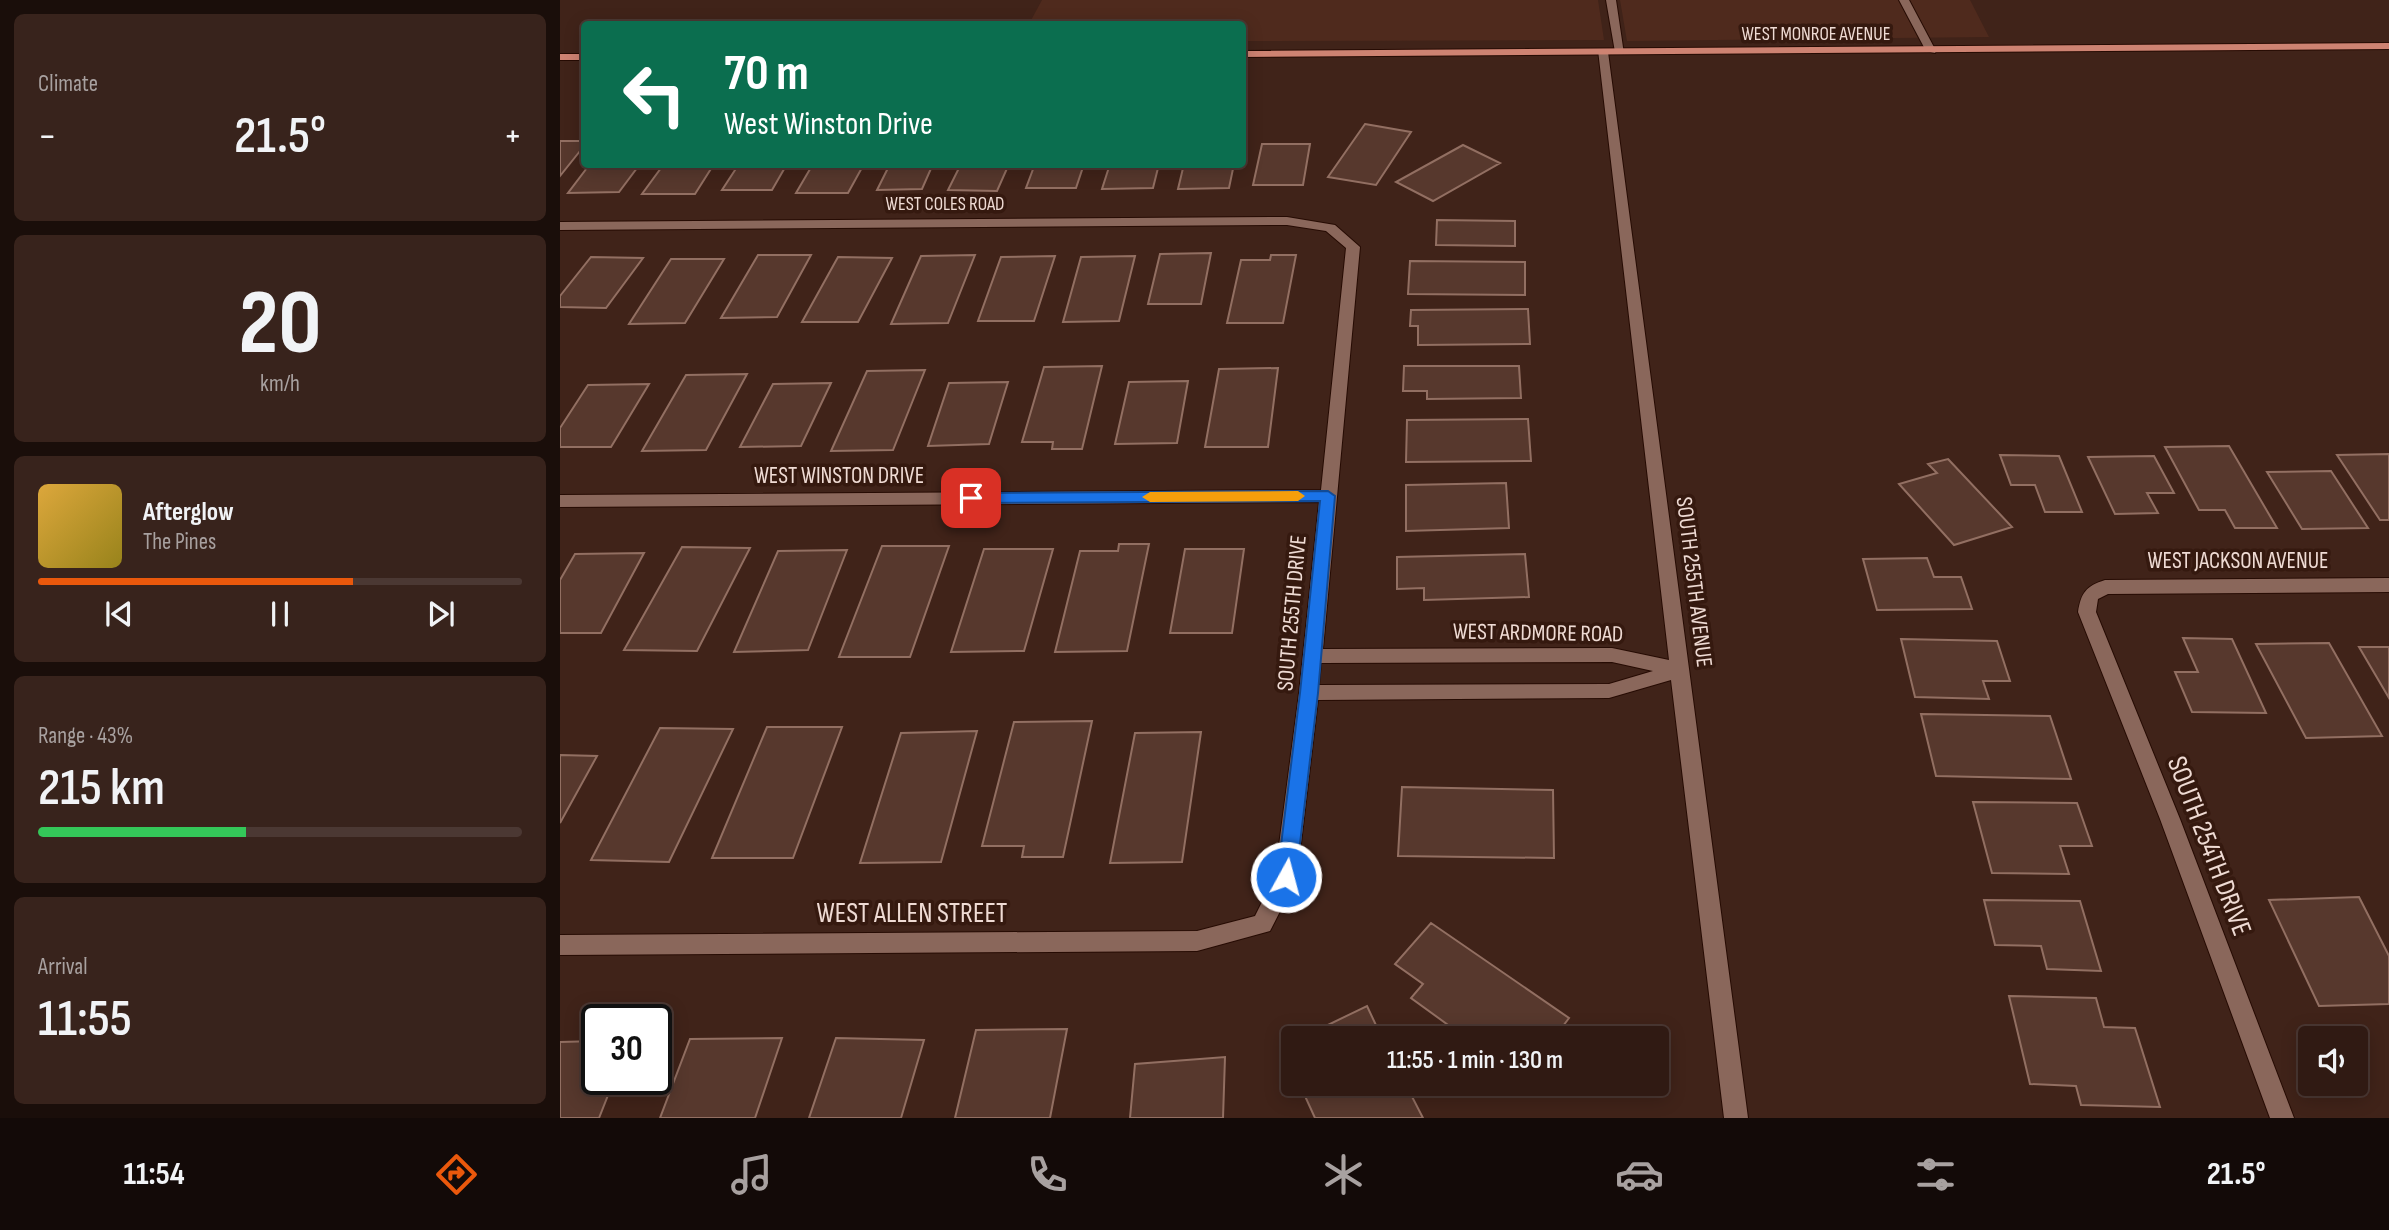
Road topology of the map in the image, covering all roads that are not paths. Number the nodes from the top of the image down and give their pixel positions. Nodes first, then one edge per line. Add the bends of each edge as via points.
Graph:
1 (1611, 0) edge
2 (1905, 0) edge
3 (2389, 46) edge
4 (1931, 51) junction
5 (1611, 52) junction
6 (1246, 54) edge
7 (560, 57) edge
8 (581, 57) edge
9 (560, 226) edge
10 (1330, 228) joint
11 (1328, 496) junction
12 (560, 501) edge
13 (2389, 584) edge
14 (2090, 595) joint
15 (1312, 656) junction
16 (1681, 670) junction
17 (1309, 693) junction
18 (1262, 924) joint
19 (560, 945) edge
20 (1736, 1118) edge
21 (2282, 1118) edge

1 - 5 lane
2 - 4 lane
3 - 4 main road, WEST MONROE AVENUE
4 - 5 main road, WEST MONROE AVENUE
5 - 6 main road, WEST MONROE AVENUE
5 - 16 street, SOUTH 255TH AVENUE
7 - 8 main road
9 - 10 street, WEST COLES ROAD via 1287,221
10 - 11 street, SOUTH 255TH DRIVE via 1353,247
11 - 12 street, WEST WINSTON DRIVE
11 - 15 street, SOUTH 255TH DRIVE
13 - 14 street, WEST JACKSON AVENUE via 2105,587
14 - 21 street, SOUTH 254TH DRIVE via 2087,612
15 - 16 street, WEST ARDMORE ROAD via 1612,655
15 - 17 street, SOUTH 255TH DRIVE
16 - 17 street via 1609,691
16 - 20 street, SOUTH 255TH AVENUE
17 - 18 street, SOUTH 255TH DRIVE via 1286,877
18 - 19 street, WEST ALLEN STREET via 1197,941

